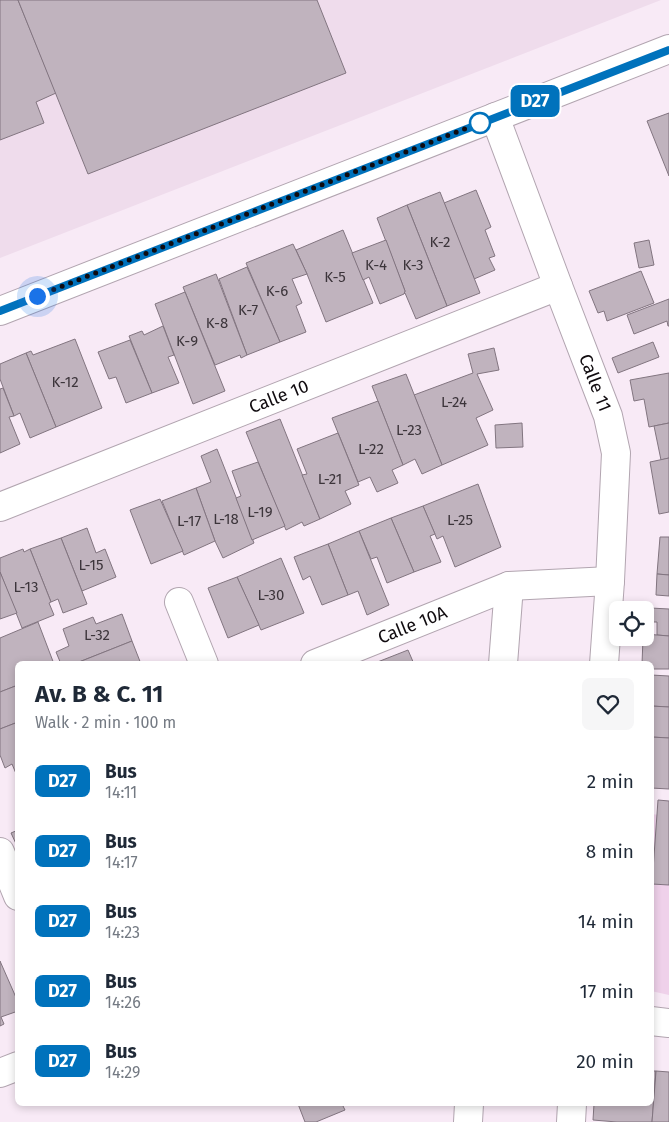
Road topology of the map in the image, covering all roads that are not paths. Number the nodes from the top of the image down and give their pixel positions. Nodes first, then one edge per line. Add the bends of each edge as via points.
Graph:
1 (669, 50) edge
2 (495, 117) junction
3 (558, 286) junction
4 (0, 311) edge
5 (0, 508) edge
6 (610, 582) junction
7 (508, 586) junction
8 (179, 602) dead end
9 (203, 661) edge
10 (322, 661) edge
11 (503, 661) edge
12 (604, 661) edge
13 (0, 852) edge
14 (15, 889) edge
15 (654, 1022) edge
16 (669, 1023) edge
17 (15, 1067) edge
18 (0, 1073) edge
19 (469, 1106) edge
20 (572, 1106) edge
21 (468, 1122) edge
22 (571, 1122) edge

1 - 2 street
2 - 3 street, Calle 11
2 - 4 street
3 - 5 street, Calle 10
3 - 6 street, Calle 11 via 608,416 616,453
6 - 7 street, Calle 10A
6 - 12 street, Calle 11
7 - 10 street, Calle 10A
7 - 11 street
8 - 9 street
13 - 14 street
15 - 16 street
17 - 18 street
19 - 21 street
20 - 22 street

